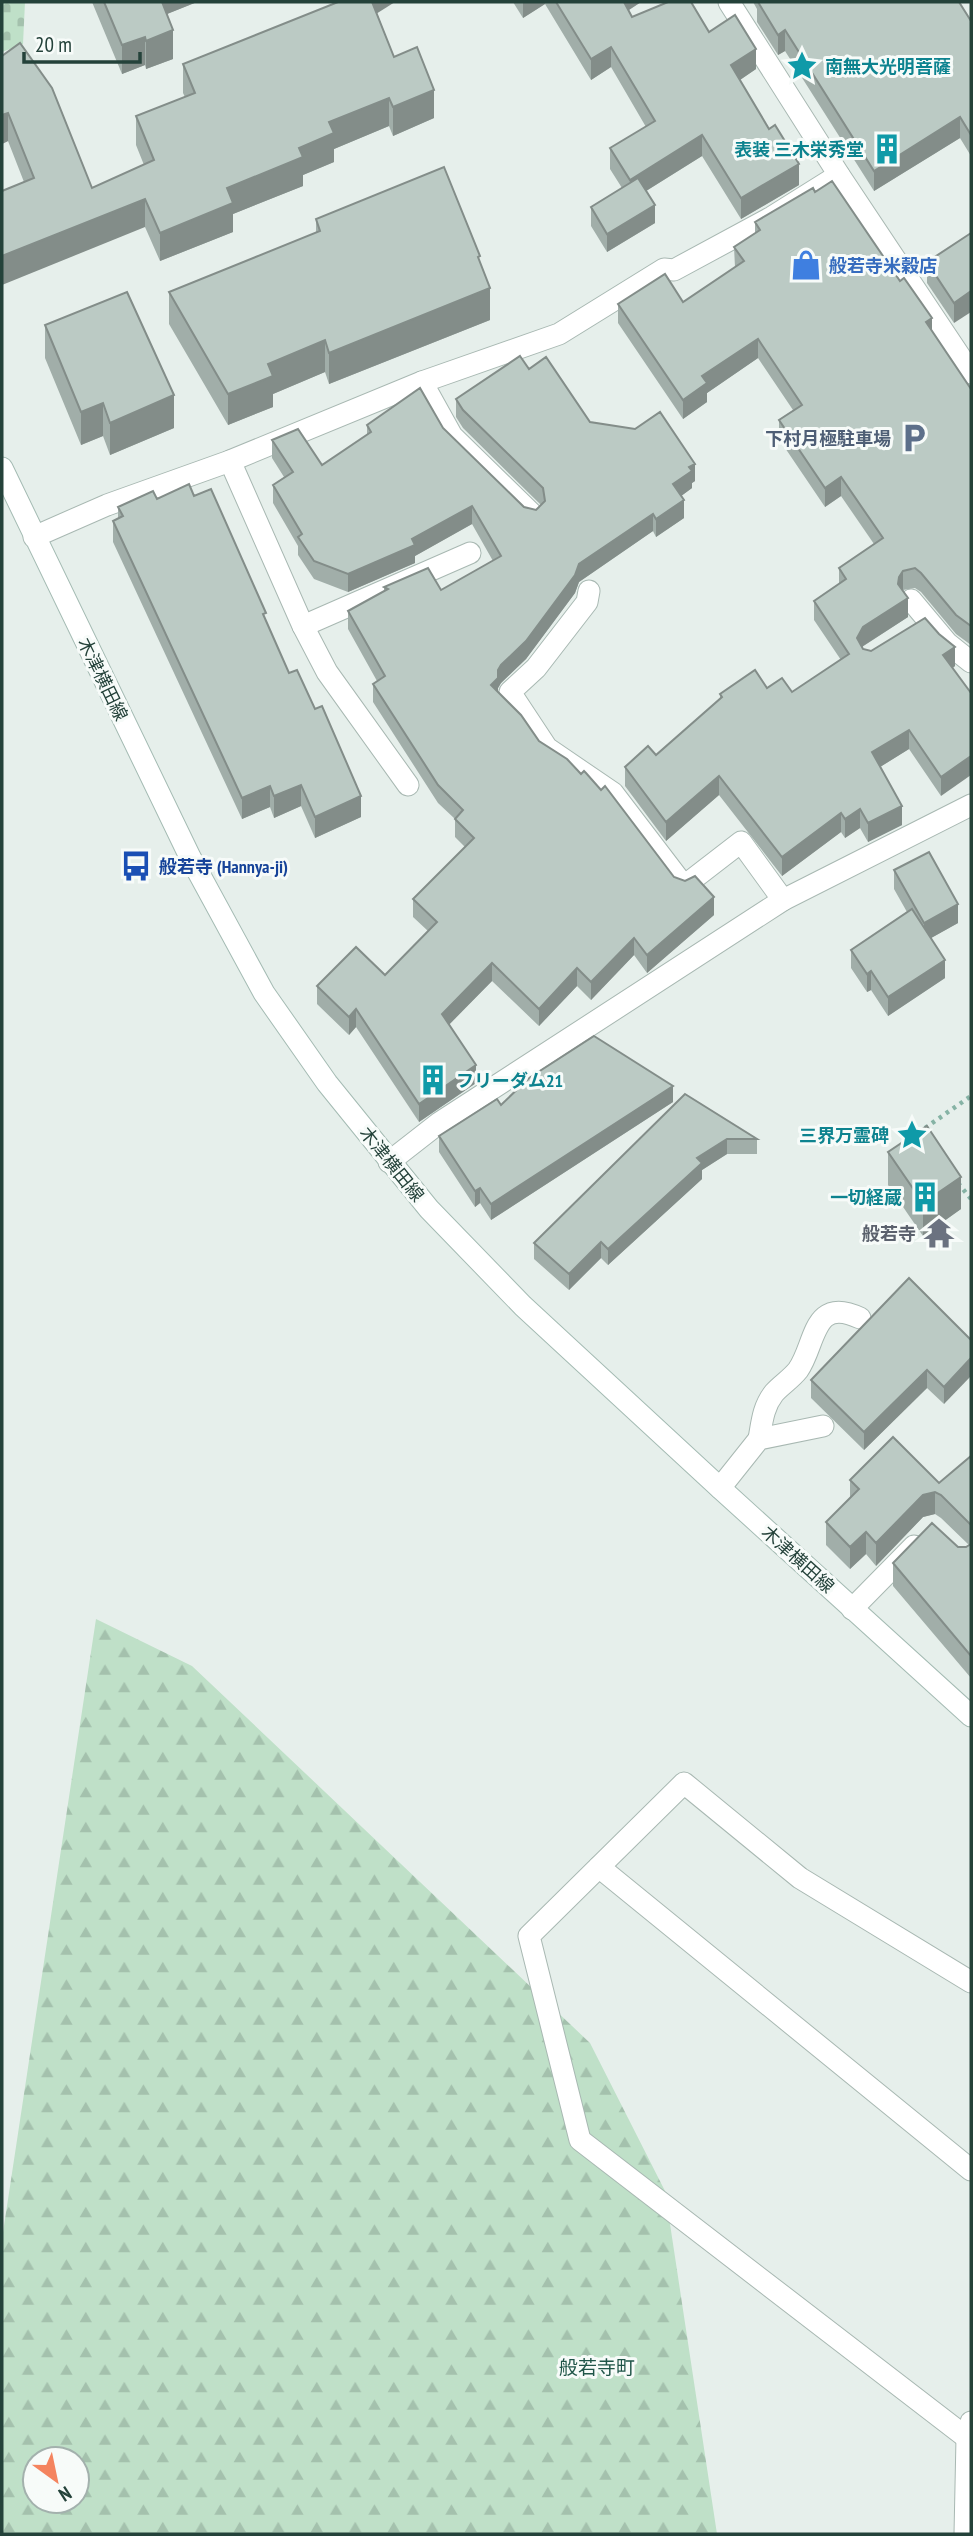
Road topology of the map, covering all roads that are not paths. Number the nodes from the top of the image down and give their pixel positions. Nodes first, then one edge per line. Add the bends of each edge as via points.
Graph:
1 (729, 2) edge
2 (839, 175) junction
3 (971, 373) edge
4 (422, 382) junction
5 (230, 461) junction
6 (2, 468) edge
7 (533, 515) edge
8 (34, 537) junction
9 (470, 553) dead end
10 (589, 591) dead end
11 (911, 600) dead end
12 (928, 620) junction
13 (303, 626) junction
14 (905, 635) edge
15 (971, 662) edge
16 (408, 785) dead end
17 (971, 805) edge
18 (783, 900) junction
19 (389, 1162) junction
20 (860, 1318) dead end
21 (823, 1426) dead end
22 (759, 1439) junction
23 (720, 1488) junction
24 (932, 1527) edge
25 (852, 1609) junction
26 (971, 1716) edge
27 (599, 1867) junction
28 (971, 1982) edge
29 (971, 2170) edge
30 (969, 2430) edge
31 (965, 2534) edge

1 - 2 street
2 - 3 street
2 - 4 street via 674,270 664,269 559,334
4 - 5 street
4 - 7 street via 452,436
5 - 8 street
5 - 13 street
6 - 8 street, 木津横田線
8 - 19 street, 木津横田線 via 190,857 264,993
9 - 13 street
10 - 18 street via 587,602 536,668 510,692 547,748 613,793 684,886 741,842
11 - 12 street
12 - 14 street
12 - 15 street
13 - 16 street via 327,672
17 - 18 street
18 - 19 street via 439,1123
19 - 23 street, 木津横田線 via 523,1306
20 - 22 street via 847,1312 828,1314 815,1328 799,1369 763,1411
21 - 22 street
22 - 23 street
23 - 25 street, 木津横田線
24 - 25 street
25 - 26 street, 木津横田線
27 - 28 street via 684,1783 800,1878
27 - 29 street
27 - 30 street via 529,1936 580,2140
30 - 31 street

